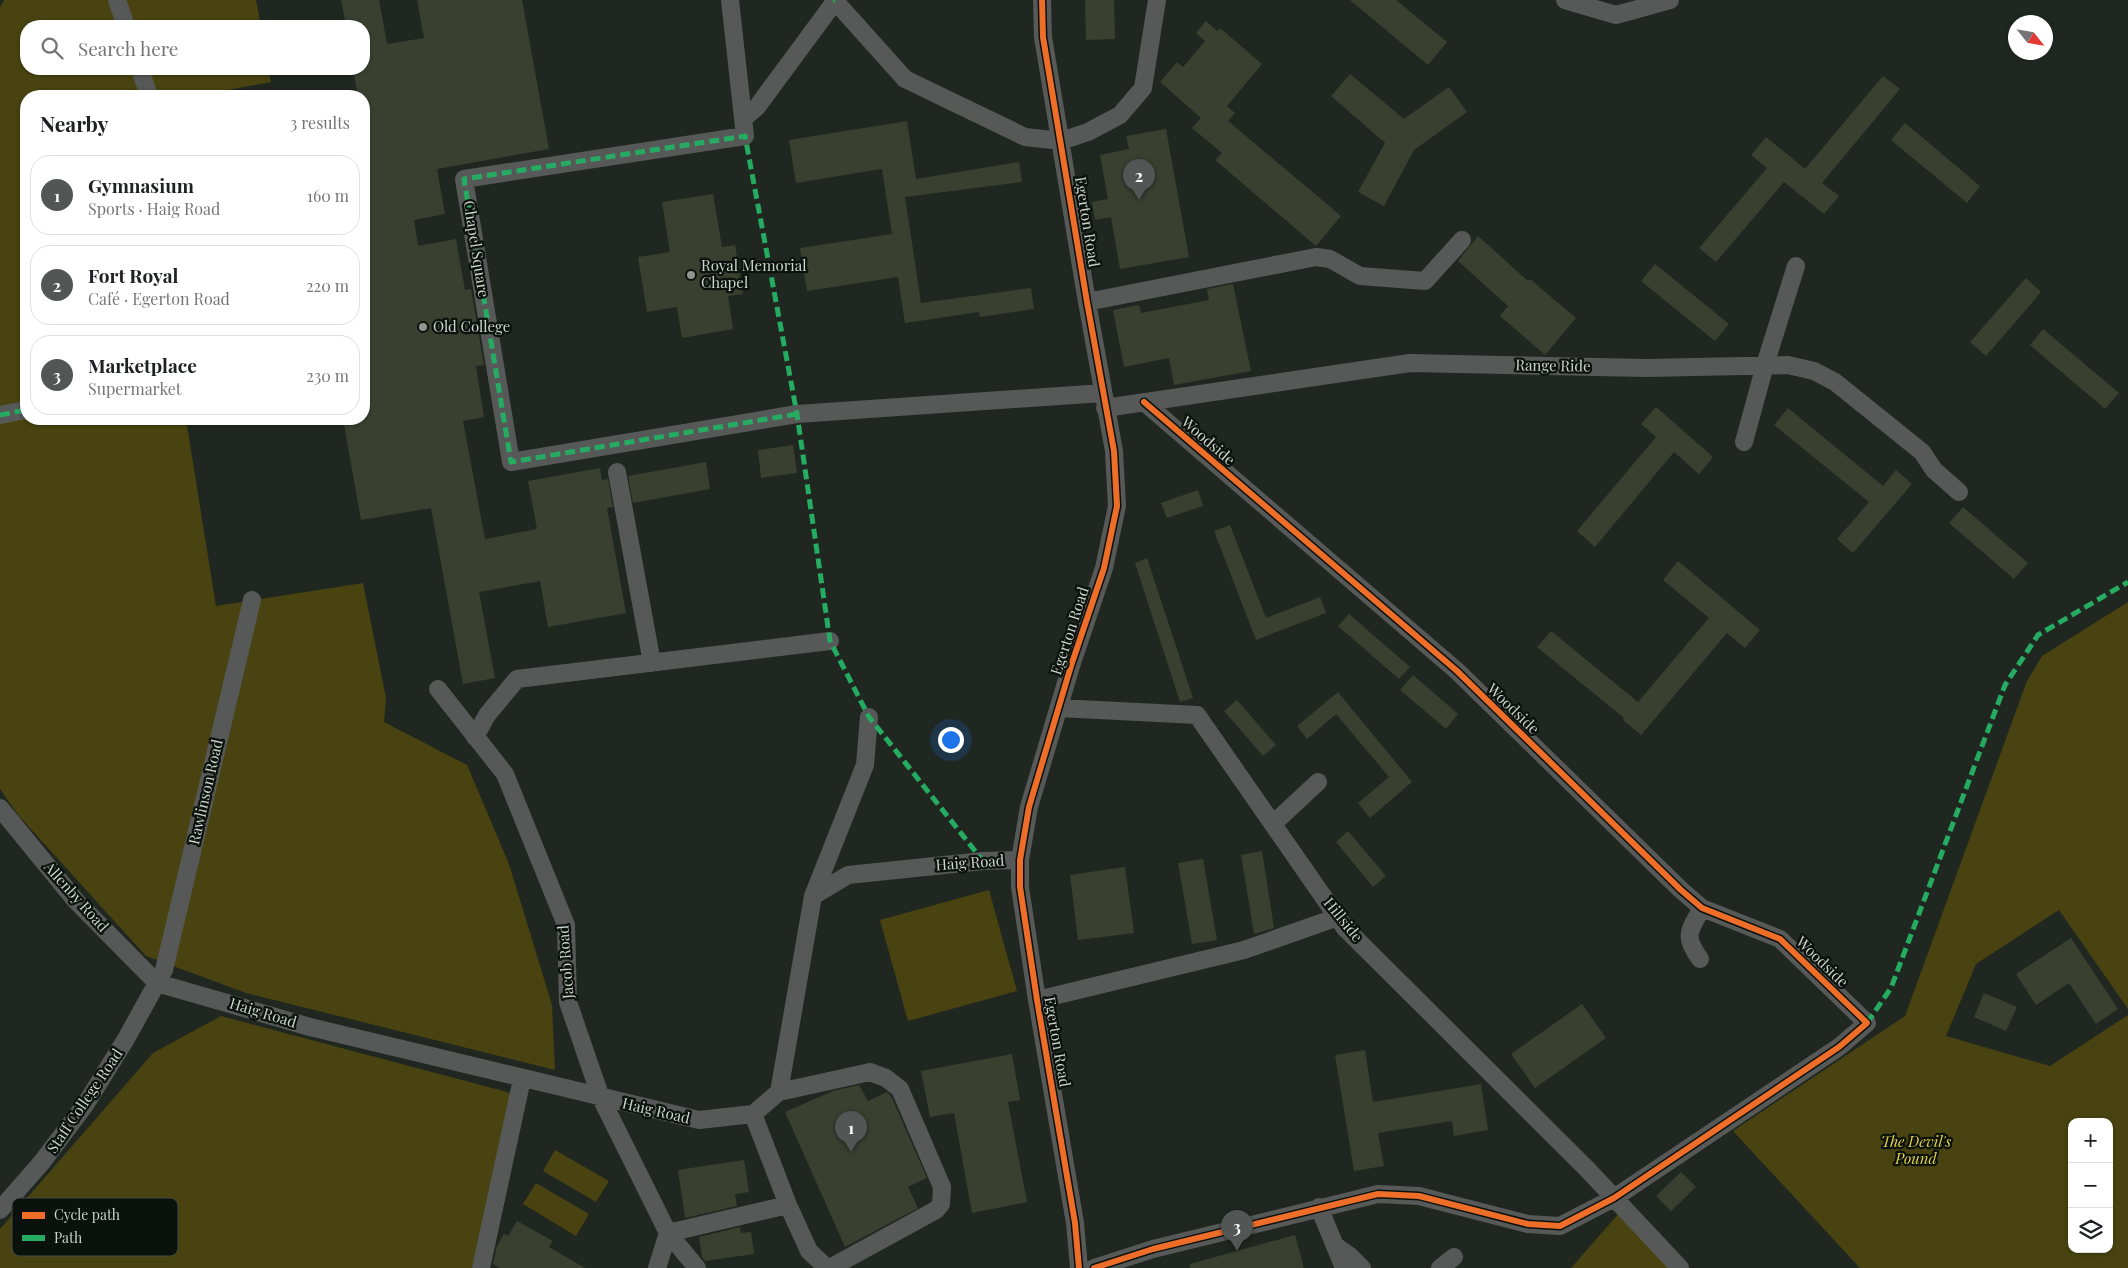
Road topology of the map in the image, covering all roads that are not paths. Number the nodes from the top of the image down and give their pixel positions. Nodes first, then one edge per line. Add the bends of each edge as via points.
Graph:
1 (117, 0) edge
2 (730, 0) edge
3 (1042, 0) edge
4 (1157, 0) edge
5 (1565, 0) edge
6 (1670, 0) edge
7 (836, 1) edge
8 (124, 20) edge
9 (142, 75) edge
10 (147, 90) edge
11 (744, 127) junction
12 (1061, 141) junction
13 (1462, 240) dead end
14 (1796, 266) dead end
15 (1086, 302) junction
16 (1765, 365) junction
17 (1104, 400) junction
18 (1144, 402) junction
19 (20, 411) edge
20 (797, 414) joint
21 (0, 415) edge
22 (1744, 442) dead end
23 (617, 472) dead end
24 (1959, 492) dead end
25 (252, 600) dead end
26 (830, 641) dead end
27 (652, 663) junction
28 (438, 689) dead end
29 (1059, 708) junction
30 (869, 718) dead end
31 (476, 737) junction
32 (1318, 782) dead end
33 (0, 808) edge
34 (1273, 824) junction
35 (1020, 860) junction
36 (813, 896) junction
37 (1702, 908) junction
38 (1338, 917) junction
39 (1700, 959) dead end
40 (157, 983) junction
41 (1037, 1000) junction
42 (522, 1079) junction
43 (779, 1092) junction
44 (601, 1098) junction
45 (753, 1114) junction
46 (1614, 1198) junction
47 (788, 1205) junction
48 (1319, 1207) junction
49 (0, 1210) edge
50 (668, 1233) junction
51 (1336, 1246) junction
52 (1454, 1257) dead end
53 (808, 1259) edge
54 (481, 1268) edge
55 (657, 1268) edge
56 (697, 1268) edge
57 (828, 1268) edge
58 (1079, 1268) edge
59 (1094, 1268) edge
60 (1344, 1268) edge
61 (1362, 1268) edge
62 (1440, 1268) edge
63 (1680, 1268) edge

1 - 8 street
2 - 11 street
3 - 12 street, Egerton Road via 1043,37
4 - 12 street via 1144,88 1120,115 1088,132
5 - 6 street via 1616,15
7 - 11 street
7 - 12 street via 906,79 1025,138
9 - 10 street
11 - 20 street, Chapel Square via 464,179 511,462
12 - 15 street, Egerton Road
13 - 15 street via 1425,281 1360,276 1330,259 1316,257
14 - 16 street
15 - 17 street, Egerton Road
16 - 18 street, Range Ride via 1646,368 1410,363
16 - 22 street
16 - 24 street, Range Ride via 1788,365 1814,371 1835,382 1922,452 1934,470
17 - 18 street, Range Ride
17 - 20 street, Range Ride
17 - 29 street, Egerton Road via 1114,452 1117,506 1104,568
18 - 37 street, Woodside via 1457,671
19 - 21 street
23 - 27 street
25 - 40 street, Rawlinson Road via 164,970
26 - 27 street
27 - 31 street via 517,679 487,715
28 - 31 street, Jacob Road
29 - 34 street, Hillside via 1197,715
29 - 35 street, Egerton Road via 1029,807
30 - 36 street via 865,765
31 - 44 street, Jacob Road via 504,774 566,926 568,1002
32 - 34 street
33 - 40 street, Allenby Road via 76,901
34 - 38 street, Hillside
35 - 36 street, Haig Road via 848,875
35 - 41 street, Egerton Road via 1020,887
36 - 43 street
37 - 39 street via 1688,936 1690,946
37 - 46 street, Woodside via 1780,939 1867,1022 1839,1047
38 - 41 street via 1244,950
38 - 46 street, Hillside via 1345,928
40 - 42 street, Haig Road via 310,1027
40 - 49 street, Staff College Road via 85,1105
41 - 58 street, Egerton Road via 1073,1213
42 - 44 street, Haig Road
42 - 54 street
43 - 45 street
43 - 57 street via 870,1072 886,1078 900,1089 942,1187 941,1204 936,1210
44 - 45 street, Haig Road via 700,1120
44 - 50 street, Jacob Road
45 - 47 street
46 - 48 street via 1560,1226 1528,1224 1419,1196 1378,1194
46 - 63 street, Hillside
47 - 50 street
47 - 53 street
48 - 51 street
48 - 59 street via 1153,1249
50 - 55 street
50 - 56 street, Jacob Road
51 - 60 street
51 - 61 street
52 - 62 street
53 - 57 street

